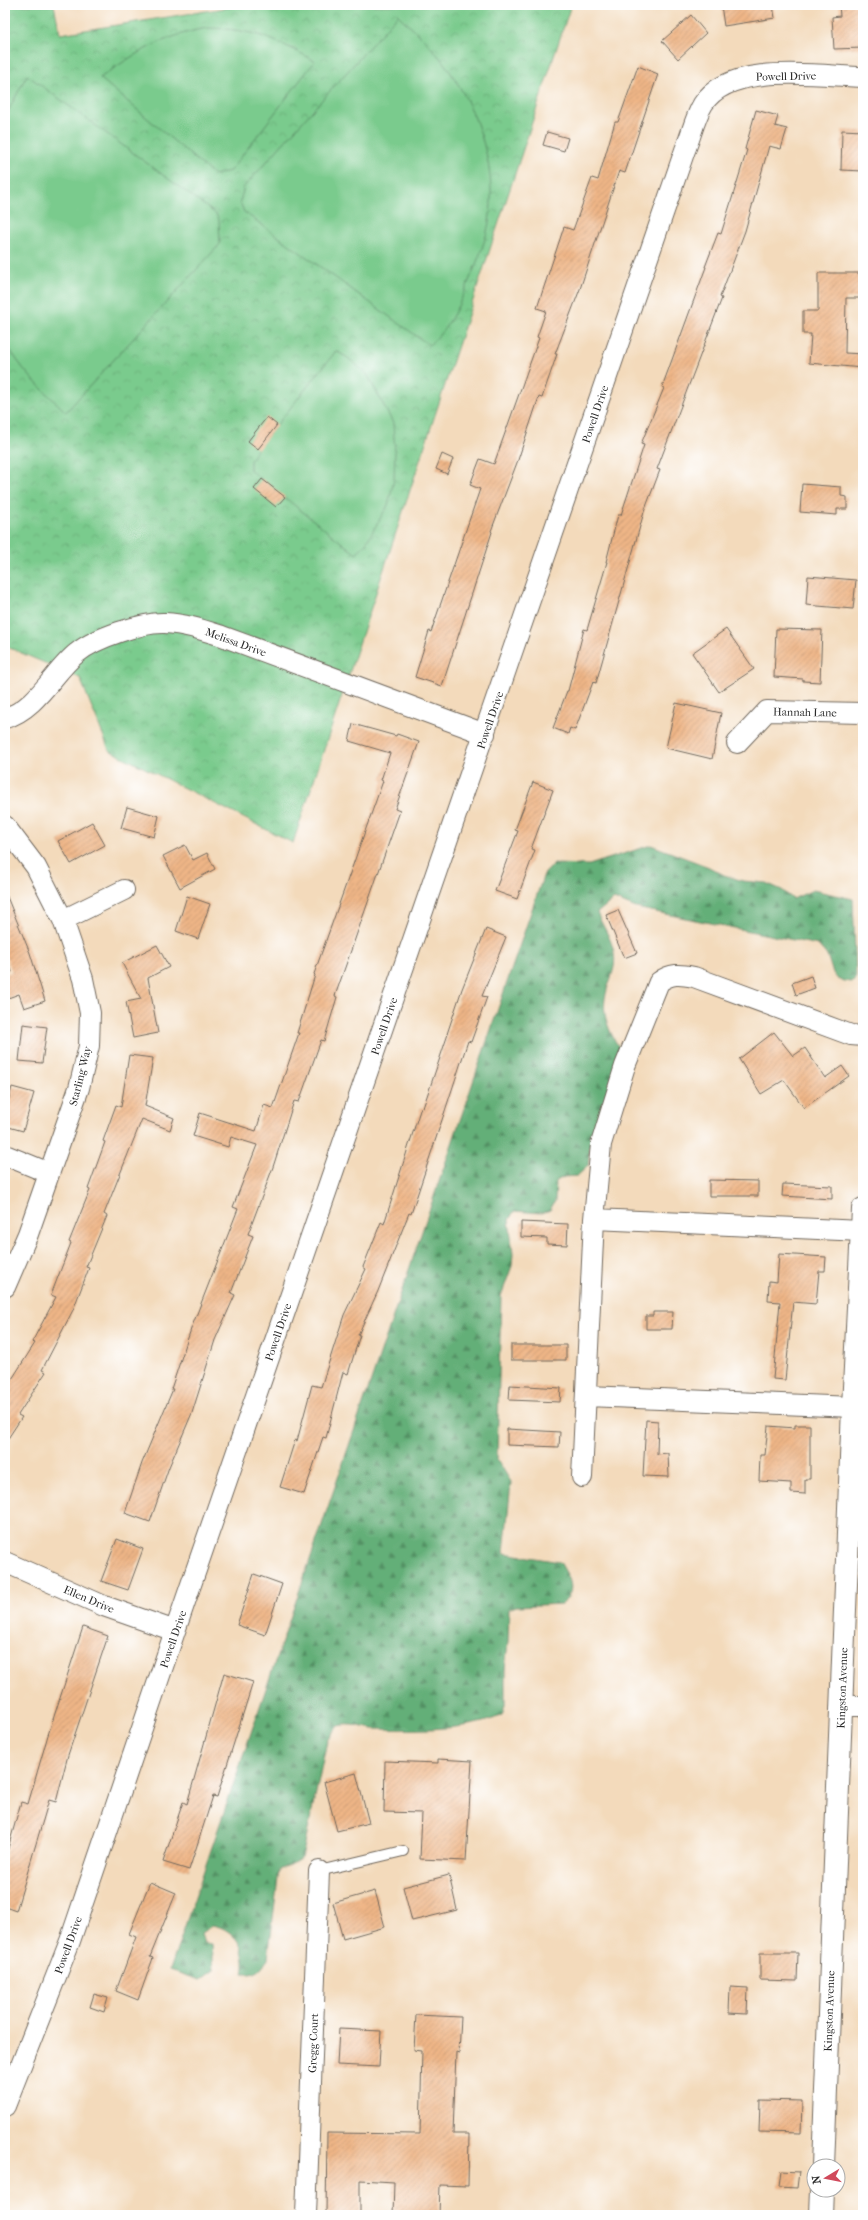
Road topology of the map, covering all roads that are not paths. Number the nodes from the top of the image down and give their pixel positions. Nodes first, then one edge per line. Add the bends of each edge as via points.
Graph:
1 (863, 77) edge
2 (863, 712) edge
3 (5, 718) edge
4 (485, 734) junction
5 (737, 743) dead end
6 (5, 826) edge
7 (124, 890) dead end
8 (63, 920) junction
9 (863, 1036) edge
10 (5, 1156) edge
11 (49, 1173) junction
12 (863, 1209) edge
13 (594, 1219) junction
14 (862, 1231) edge
15 (5, 1288) edge
16 (587, 1396) junction
17 (853, 1407) junction
18 (582, 1477) dead end
19 (5, 1562) edge
20 (175, 1631) junction
21 (841, 1706) junction
22 (863, 1706) edge
23 (403, 1851) dead end
24 (319, 1871) joint
25 (5, 2106) edge
26 (823, 2158) edge
27 (822, 2198) edge
28 (306, 2215) edge
29 (821, 2215) edge

1 - 4 street, Powell Drive via 770,74 743,77 722,87 704,104 685,150
2 - 5 street, Hannah Lane via 767,711
3 - 4 street, Melissa Drive via 32,701 76,653 104,637 132,628 164,623 192,627 222,636
4 - 20 street, Powell Drive
6 - 8 street, Starling Way via 36,867
7 - 8 street
8 - 11 street, Starling Way via 83,979 90,1013 88,1046 79,1088
9 - 13 street via 851,1035 694,977 678,974 666,976 659,982 652,998 612,1104 601,1144
10 - 11 street
11 - 15 street, Starling Way via 28,1234
12 - 14 street, Kingston Avenue
13 - 14 street
13 - 16 street
14 - 17 street, Kingston Avenue
16 - 17 street
16 - 18 street
17 - 21 street, Kingston Avenue
19 - 20 street, Ellen Drive via 104,1606
20 - 25 street, Powell Drive via 70,1941
21 - 22 street
21 - 26 street, Kingston Avenue
23 - 24 lane
24 - 28 street, Gregg Court
27 - 29 street

